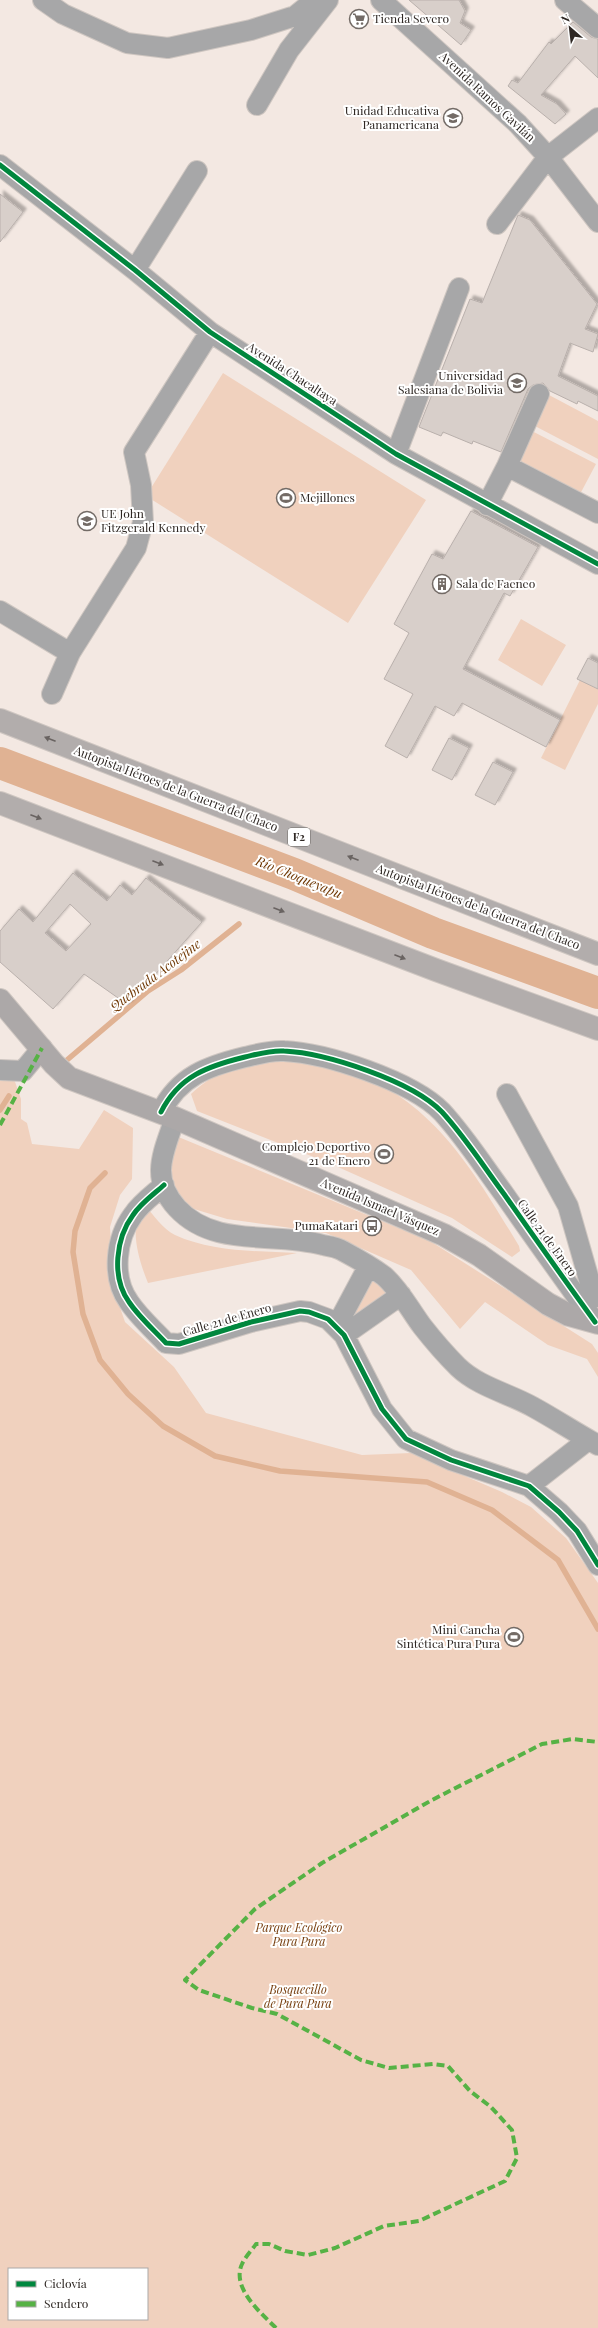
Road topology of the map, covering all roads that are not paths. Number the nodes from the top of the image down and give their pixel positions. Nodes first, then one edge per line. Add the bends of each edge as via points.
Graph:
1 (43, 0) edge
2 (315, 0) edge
3 (328, 0) edge
4 (381, 0) edge
5 (565, 0) edge
6 (598, 28) edge
7 (257, 105) dead end
8 (598, 118) edge
9 (548, 157) junction
10 (0, 165) edge
11 (197, 171) dead end
12 (598, 222) edge
13 (497, 224) dead end
14 (135, 270) junction
15 (459, 288) dead end
16 (210, 332) junction
17 (539, 394) dead end
18 (396, 454) junction
19 (507, 466) junction
20 (487, 505) junction
21 (598, 514) edge
22 (598, 564) edge
23 (0, 611) edge
24 (70, 653) junction
25 (52, 694) dead end
26 (0, 720) edge
27 (0, 803) edge
28 (598, 954) edge
29 (0, 1000) edge
30 (598, 1029) edge
31 (42, 1048) junction
32 (0, 1070) edge
33 (507, 1094) dead end
34 (168, 1115) junction
35 (164, 1184) junction
36 (368, 1267) junction
37 (401, 1295) junction
38 (598, 1297) edge
39 (596, 1322) edge
40 (340, 1331) junction
41 (593, 1442) edge
42 (529, 1486) junction
43 (598, 1565) edge

1 - 2 street via 63,14 127,43 168,48 251,30 295,16
3 - 7 street via 289,50
4 - 9 street, Avenida Ramos Gavilán via 518,124
5 - 6 street
8 - 9 street
9 - 12 street, Avenida Ramos Gavilán
9 - 13 street
10 - 14 street, Avenida Chacaltaya
11 - 14 street
14 - 16 street, Avenida Chacaltaya
15 - 18 street
16 - 18 street, Avenida Chacaltaya
16 - 24 street via 134,452 141,485 143,522 136,548
17 - 19 street
18 - 20 street, Avenida Chacaltaya
19 - 20 street
19 - 21 street
20 - 22 street, Avenida Chacaltaya
23 - 24 street
24 - 25 street
28 -> 26 highway, Autopista Héroes de la Guerra del Chaco / F2
27 -> 30 highway via 436,970
29 - 31 main road, Avenida Ismael Vásquez
31 - 32 street via 23,1071
31 - 34 main road, Avenida Ismael Vásquez via 69,1078
33 - 38 street via 568,1206 590,1283
34 - 35 street, Calle 21 de Enero via 160,1164 160,1175
34 - 39 main road, Avenida Ismael Vásquez via 444,1235 479,1255 548,1304 569,1315
34 - 39 street, Calle 21 de Enero via 173,1093 200,1072 218,1064 266,1052 318,1055 384,1077 422,1097 441,1112 490,1175
35 - 36 street, Calle 21 de Enero via 177,1208 209,1230 225,1234 312,1242 341,1250
35 - 40 street, Calle 21 de Enero via 134,1214 124,1230 119,1244 118,1266 128,1301 166,1343 179,1344 251,1322 300,1311 318,1314 328,1319
36 - 37 street, Calle 21 de Enero via 384,1277
36 - 40 street
37 - 40 street
37 - 41 street, Calle 21 de Enero via 423,1327 459,1368 477,1382 532,1406
40 - 42 street, Calle 21 de Enero via 382,1409 406,1439 451,1460
41 - 42 street
42 - 43 street via 577,1531

